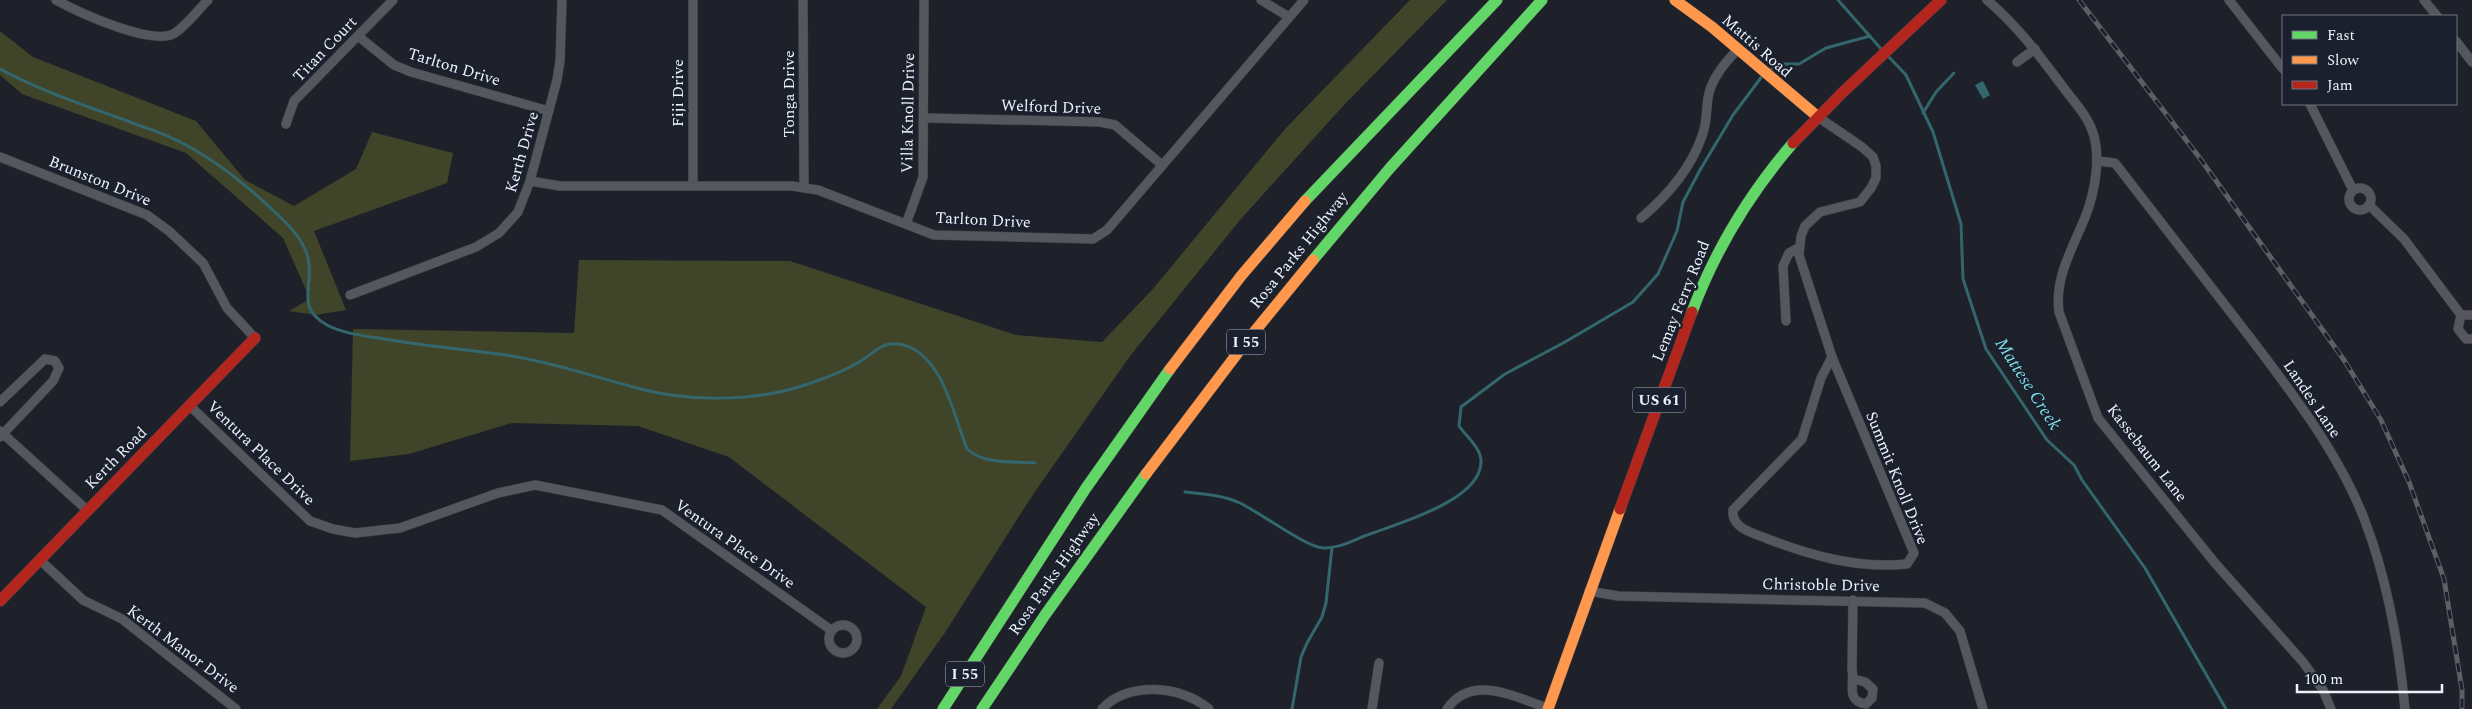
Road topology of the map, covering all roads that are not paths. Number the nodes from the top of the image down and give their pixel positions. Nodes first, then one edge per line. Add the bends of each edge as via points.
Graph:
1 (56, 0) edge
2 (208, 0) edge
3 (393, 0) edge
4 (562, 0) edge
5 (693, 0) edge
6 (803, 0) edge
7 (924, 0) edge
8 (1260, 0) edge
9 (1304, 0) edge
10 (1496, 0) edge
11 (1542, 0) edge
12 (1675, 0) edge
13 (1941, 0) edge
14 (1987, 0) edge
15 (2230, 0) edge
16 (2424, 0) edge
17 (2436, 15) edge
18 (1289, 18) junction
19 (358, 36) junction
20 (2457, 42) edge
21 (2035, 49) junction
22 (1737, 50) junction
23 (2016, 62) dead end
24 (2472, 62) edge
25 (2282, 68) edge
26 (2310, 105) edge
27 (549, 111) junction
28 (1818, 117) junction
29 (925, 118) junction
30 (286, 124) dead end
31 (0, 158) edge
32 (2097, 161) junction
33 (1162, 165) junction
34 (530, 181) junction
35 (693, 185) junction
36 (804, 188) junction
37 (2353, 190) junction
38 (2369, 205) junction
39 (1640, 218) dead end
40 (906, 224) junction
41 (1800, 246) junction
42 (350, 295) dead end
43 (2461, 315) junction
44 (2472, 315) edge
45 (1786, 321) dead end
46 (255, 338) joint
47 (2472, 339) edge
48 (1832, 357) junction
49 (0, 402) edge
50 (190, 406) junction
51 (1, 434) edge
52 (87, 510) junction
53 (40, 560) junction
54 (1589, 591) junction
55 (1853, 600) junction
56 (0, 601) edge
57 (832, 630) dead end
58 (1379, 663) dead end
59 (1854, 678) dead end
60 (1548, 708) edge
61 (236, 709) edge
62 (943, 709) edge
63 (982, 709) edge
64 (1102, 709) edge
65 (1209, 709) edge
66 (1372, 709) edge
67 (1448, 709) edge
68 (1983, 709) edge
69 (2331, 709) edge
70 (2405, 709) edge

1 - 2 street via 155,37 174,33
3 - 19 street, Titan Court
4 - 27 street, Kerth Drive via 560,61
5 - 35 street, Fiji Drive
6 - 36 street, Tonga Drive
7 - 29 street, Villa Knoll Drive
8 - 18 street
9 - 18 street, Tarlton Drive
10 - 62 main road, Rosa Parks Highway / I 55 via 1313,193 1210,316 1098,469
11 - 63 main road, Rosa Parks Highway / I 55 via 1366,195 1249,338 1088,553
12 - 22 main road, Mattis Road
13 - 28 main road, Lemay Ferry Road / US 61
14 - 21 street, Kassebaum Lane
15 - 25 street
16 - 17 street
18 - 33 street, Tarlton Drive
19 - 27 street, Tarlton Drive via 394,65 410,72
19 - 30 street, Titan Court via 294,101
20 - 24 street
21 - 23 street
21 - 32 street, Kassebaum Lane via 2090,125
22 - 28 main road, Mattis Road
22 - 39 street via 1716,75 1697,148 1682,174 1659,202
26 - 37 street
27 - 34 street, Kerth Drive
28 - 41 street, Summit Knoll Drive via 1873,157 1876,178 1860,202 1820,212 1805,226
28 - 54 main road, Lemay Ferry Road / US 61 via 1752,194 1713,259
29 - 33 street, Welford Drive via 1116,125
29 - 40 street, Villa Knoll Drive via 923,178
31 - 46 street, Brunston Drive via 147,215 203,263 228,308
32 - 69 street, Kassebaum Lane via 2089,207 2060,280 2058,296 2059,312 2092,406 2106,430 2215,563 2303,662 2323,690
32 - 70 street, Landes Lane via 2115,162 2276,371 2320,434 2350,488 2374,549 2400,652
33 - 40 street, Tarlton Drive via 1107,230 1093,239 934,235
34 - 35 street, Tarlton Drive via 560,186
34 - 42 street, Kerth Drive via 518,212 499,233 484,242
35 - 36 street, Tarlton Drive
36 - 40 street, Tarlton Drive via 818,190
37 - 38 street via 2361,188 2368,191
37 - 38 street via 2348,199 2352,207 2360,210
38 - 43 street via 2404,239
41 - 45 street via 1789,253 1783,266
41 - 48 street, Summit Knoll Drive via 1799,255
43 - 44 street
43 - 47 street via 2458,329 2466,339
46 - 50 main road, Kerth Road
48 - 48 street, Summit Knoll Drive via 1914,553 1907,564 1890,566 1802,552 1746,530 1732,517 1733,510 1802,439 1821,378
49 - 51 street via 45,359 55,361 59,368 54,381
50 - 52 main road, Kerth Road
50 - 57 street, Ventura Place Drive via 310,521 356,532 400,528 530,485 662,510
51 - 52 street
52 - 53 main road, Kerth Road
53 - 56 main road, Kerth Road
53 - 61 street, Kerth Manor Drive via 83,600 122,619
54 - 55 street, Christoble Drive via 1618,596
54 - 60 main road, Lemay Ferry Road / US 61
55 - 59 street
55 - 68 street, Christoble Drive via 1925,602 1945,613 1960,631
58 - 66 street
60 - 67 street via 1489,689 1472,690 1456,697
64 - 65 street via 1118,696 1151,690 1191,698

